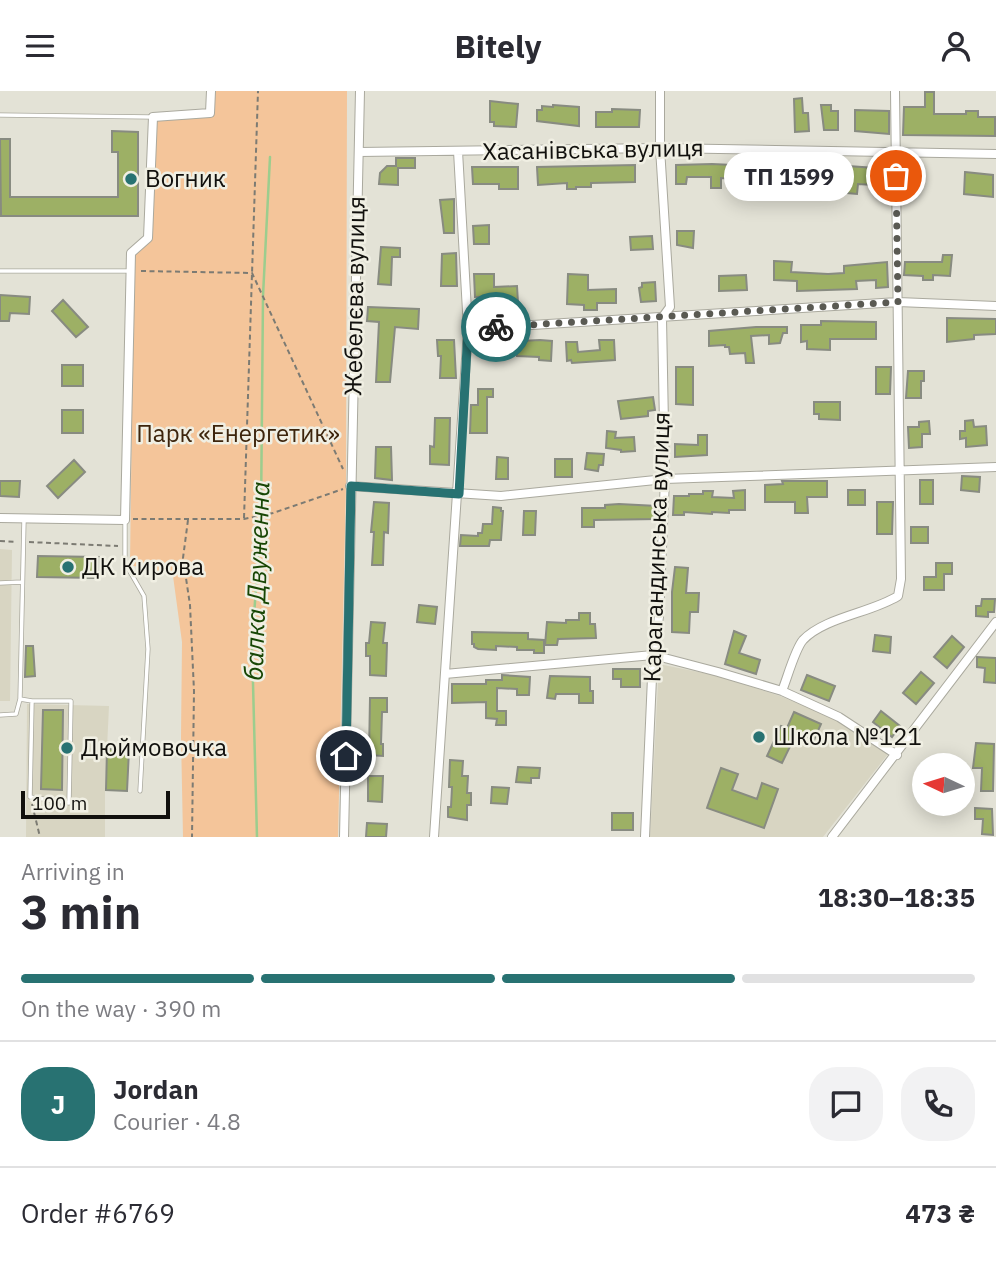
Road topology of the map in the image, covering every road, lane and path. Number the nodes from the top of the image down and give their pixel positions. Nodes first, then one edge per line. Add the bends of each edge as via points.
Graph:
1 (211, 91) edge
2 (258, 91) edge
3 (360, 91) edge
4 (660, 91) edge
5 (895, 91) edge
6 (0, 115) edge
7 (153, 117) junction
8 (660, 148) junction
9 (458, 151) junction
10 (896, 151) junction
11 (359, 152) junction
12 (996, 154) edge
13 (0, 271) edge
14 (131, 271) junction
15 (252, 273) junction
16 (898, 302) junction
17 (996, 306) edge
18 (662, 318) junction
19 (468, 329) junction
20 (996, 467) edge
21 (900, 470) junction
22 (666, 479) junction
23 (351, 486) junction
24 (459, 494) junction
25 (0, 517) edge
26 (24, 518) junction
27 (188, 519) junction
28 (244, 519) junction
29 (125, 520) junction
30 (0, 541) edge
31 (22, 542) junction
32 (125, 546) junction
33 (22, 582) junction
34 (0, 583) edge
35 (996, 622) edge
36 (653, 655) junction
37 (445, 674) junction
38 (782, 691) junction
39 (20, 699) junction
40 (32, 701) junction
41 (0, 715) edge
42 (897, 755) junction
43 (140, 791) dead end
44 (30, 797) junction
45 (40, 837) edge
46 (192, 837) edge
47 (344, 837) edge
48 (434, 837) edge
49 (645, 837) edge
50 (832, 837) edge

1 - 7 street via 210,113
2 - 15 path
3 - 11 street, Жебелєва вулиця
4 - 8 street, Карагандинська вулиця
5 - 10 street
6 - 7 lane
7 - 14 street via 148,237 131,253
8 - 9 street, Хасанівська вулиця
8 - 10 street, Хасанівська вулиця
8 - 18 street, Карагандинська вулиця via 670,307
9 - 11 street, Хасанівська вулиця
9 - 19 street
10 - 12 street, Хасанівська вулиця
10 - 16 street
11 - 23 street, Жебелєва вулиця
13 - 14 lane
14 - 15 path
14 - 29 street
15 - 23 path
15 - 28 path
16 - 17 street
16 - 18 street
16 - 21 street
18 - 19 street
18 - 22 street, Карагандинська вулиця
19 - 24 street
20 - 21 street
21 - 22 street
21 - 38 street via 898,596 825,626 802,641
22 - 24 street via 501,496
22 - 36 street, Карагандинська вулиця
23 - 24 street
23 - 28 path
23 - 47 street, Жебелєва вулиця
24 - 37 street
25 - 26 street
26 - 29 street
26 - 31 lane
27 - 28 path
27 - 29 path
27 - 46 path via 183,558 194,691
29 - 32 lane
30 - 31 path
31 - 32 path
31 - 33 lane
32 - 43 lane via 125,563 144,596 148,649
33 - 34 lane
33 - 39 lane
35 - 42 street
36 - 37 street
36 - 38 street
36 - 49 street, Карагандинська вулиця
37 - 48 street
38 - 42 street via 839,717
39 - 40 lane
39 - 41 lane via 16,714
40 - 44 lane
40 - 44 lane via 71,701 69,803
42 - 50 street
44 - 45 path

